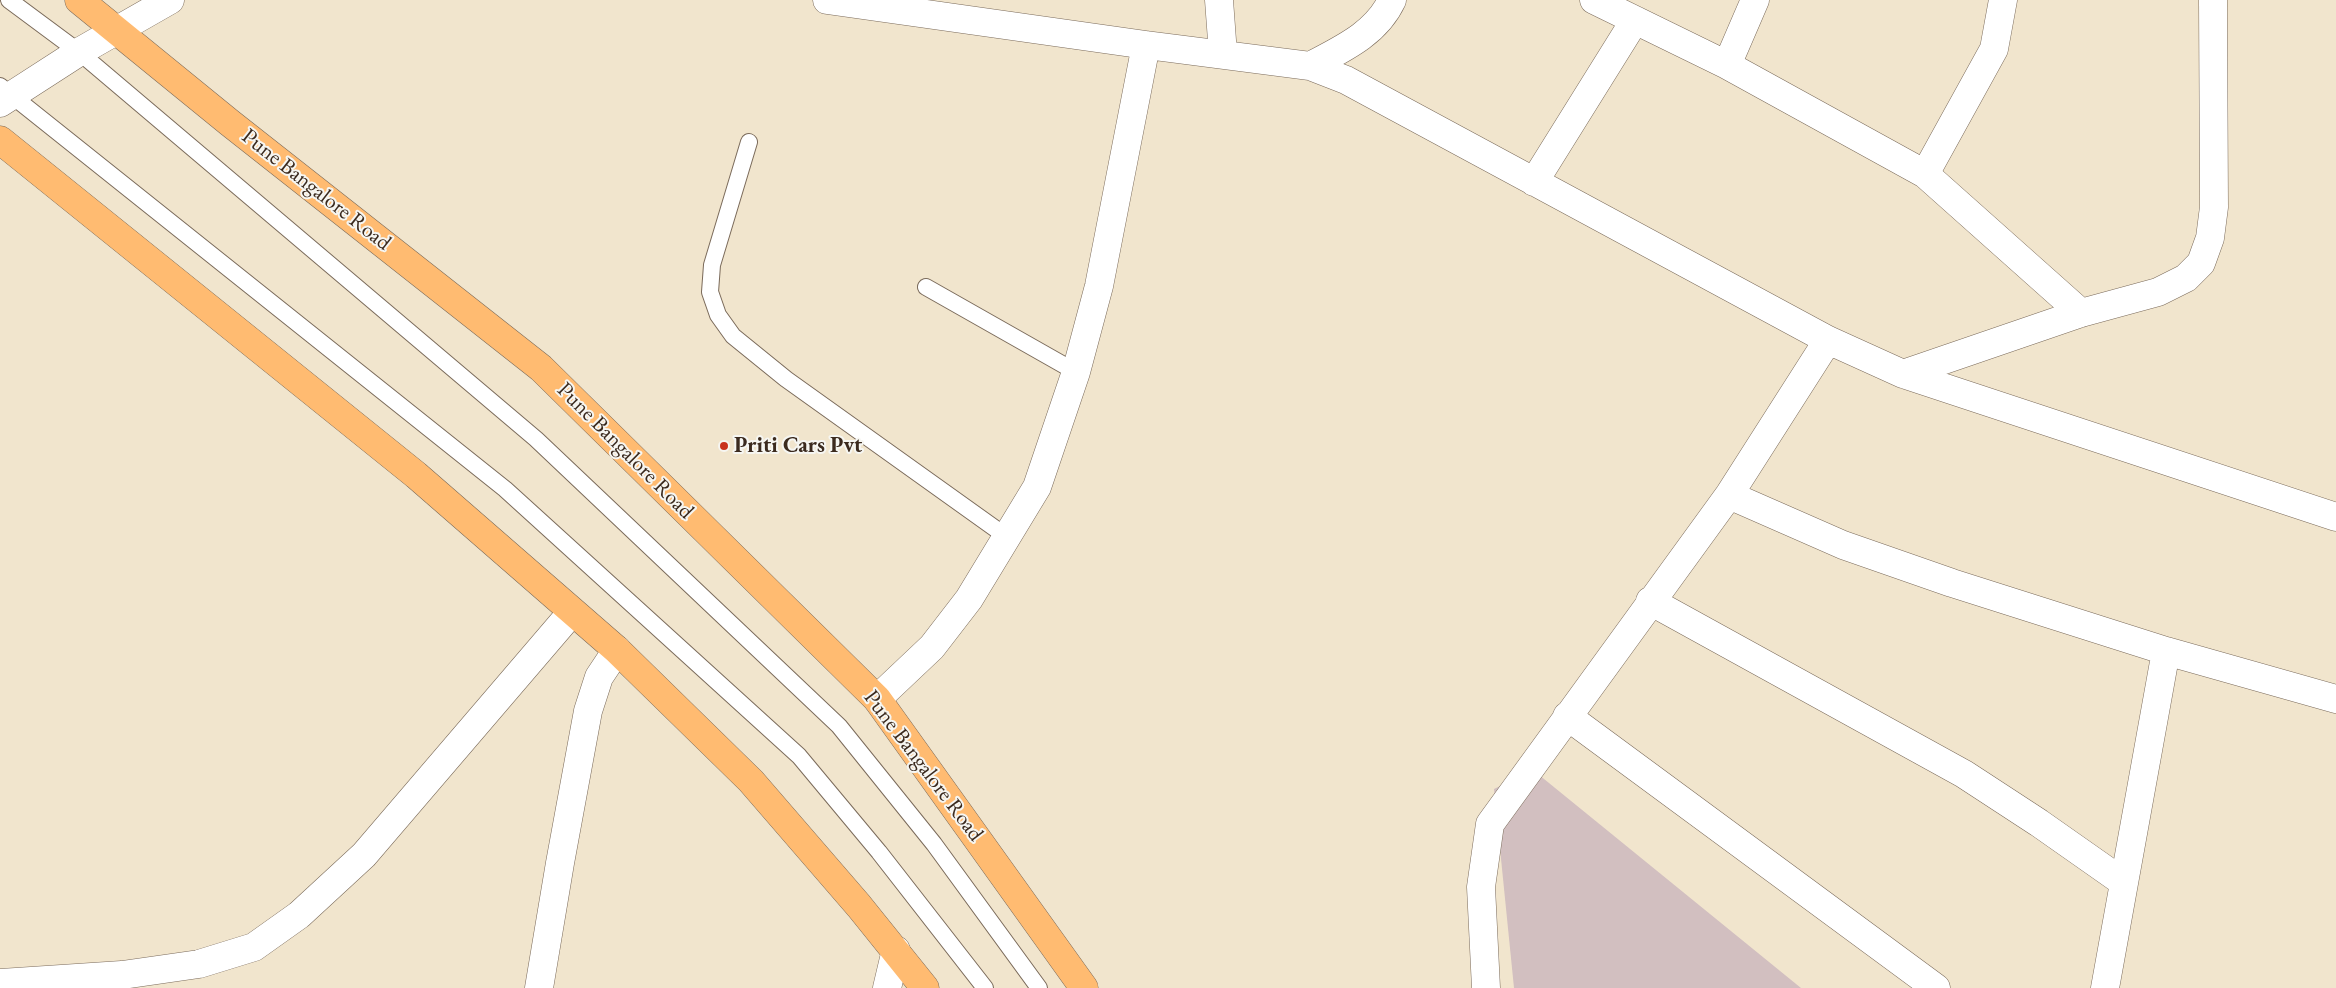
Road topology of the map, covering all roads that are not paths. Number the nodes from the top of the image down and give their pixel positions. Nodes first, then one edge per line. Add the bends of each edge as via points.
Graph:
1 (9, 0) edge
2 (79, 0) edge
3 (170, 0) edge
4 (827, 0) edge
5 (1219, 0) edge
6 (1392, 0) edge
7 (1594, 0) edge
8 (1755, 0) edge
9 (2004, 0) edge
10 (2213, 0) edge
11 (1635, 20) junction
12 (117, 30) junction
13 (1146, 45) junction
14 (79, 52) junction
15 (1223, 54) junction
16 (1727, 65) junction
17 (1310, 66) junction
18 (4, 95) edge
19 (0, 140) edge
20 (748, 142) dead end
21 (1926, 174) junction
22 (1534, 182) junction
23 (926, 287) dead end
24 (2081, 313) junction
25 (1828, 340) junction
26 (1076, 372) junction
27 (1903, 374) junction
28 (1729, 495) junction
29 (2336, 516) edge
30 (1007, 537) junction
31 (1650, 601) junction
32 (572, 612) junction
33 (617, 650) junction
34 (2166, 651) junction
35 (877, 699) junction
36 (2336, 699) edge
37 (1567, 716) junction
38 (2123, 882) junction
39 (896, 950) junction
40 (0, 983) edge
41 (539, 988) edge
42 (887, 988) edge
43 (925, 988) edge
44 (985, 988) edge
45 (1039, 988) edge
46 (1084, 988) edge
47 (1486, 988) edge
48 (1936, 988) edge
49 (2105, 988) edge

1 - 14 lane
2 - 12 main road, Pune Bangalore Road
3 - 12 street
4 - 13 street
5 - 15 street
6 - 17 street via 1385,15 1365,34
7 - 11 street
8 - 16 street
9 - 21 street via 1994,49
10 - 24 street via 2214,207 2210,238 2201,263 2186,278 2158,292
11 - 16 street
11 - 22 street
12 - 14 street
12 - 35 main road, Pune Bangalore Road via 541,368
13 - 15 street
13 - 26 street via 1099,286
14 - 18 street
14 - 45 lane via 536,439 839,726 934,844
15 - 17 street
16 - 21 street
17 - 22 street via 1346,80
18 - 44 lane via 505,489 799,756
19 - 32 main road via 416,475
20 - 30 lane via 712,265 710,292 718,315 733,336 786,379
21 - 24 street
22 - 25 street
23 - 26 lane
24 - 27 street
25 - 27 street
25 - 28 street
26 - 30 street via 1038,488
27 - 29 street
28 - 31 street
28 - 34 street via 1843,545
30 - 35 street via 969,599 932,647
31 - 37 street
31 - 38 street via 1964,774
32 - 33 main road
32 - 40 street via 364,855 299,915 254,947 200,964 122,976
33 - 39 main road via 751,781
33 - 41 street via 599,677 588,712
34 - 36 street
34 - 38 street
35 - 46 main road, Pune Bangalore Road
37 - 47 street via 1490,824 1481,887
37 - 48 street
38 - 49 street
39 - 42 street
39 - 43 main road

